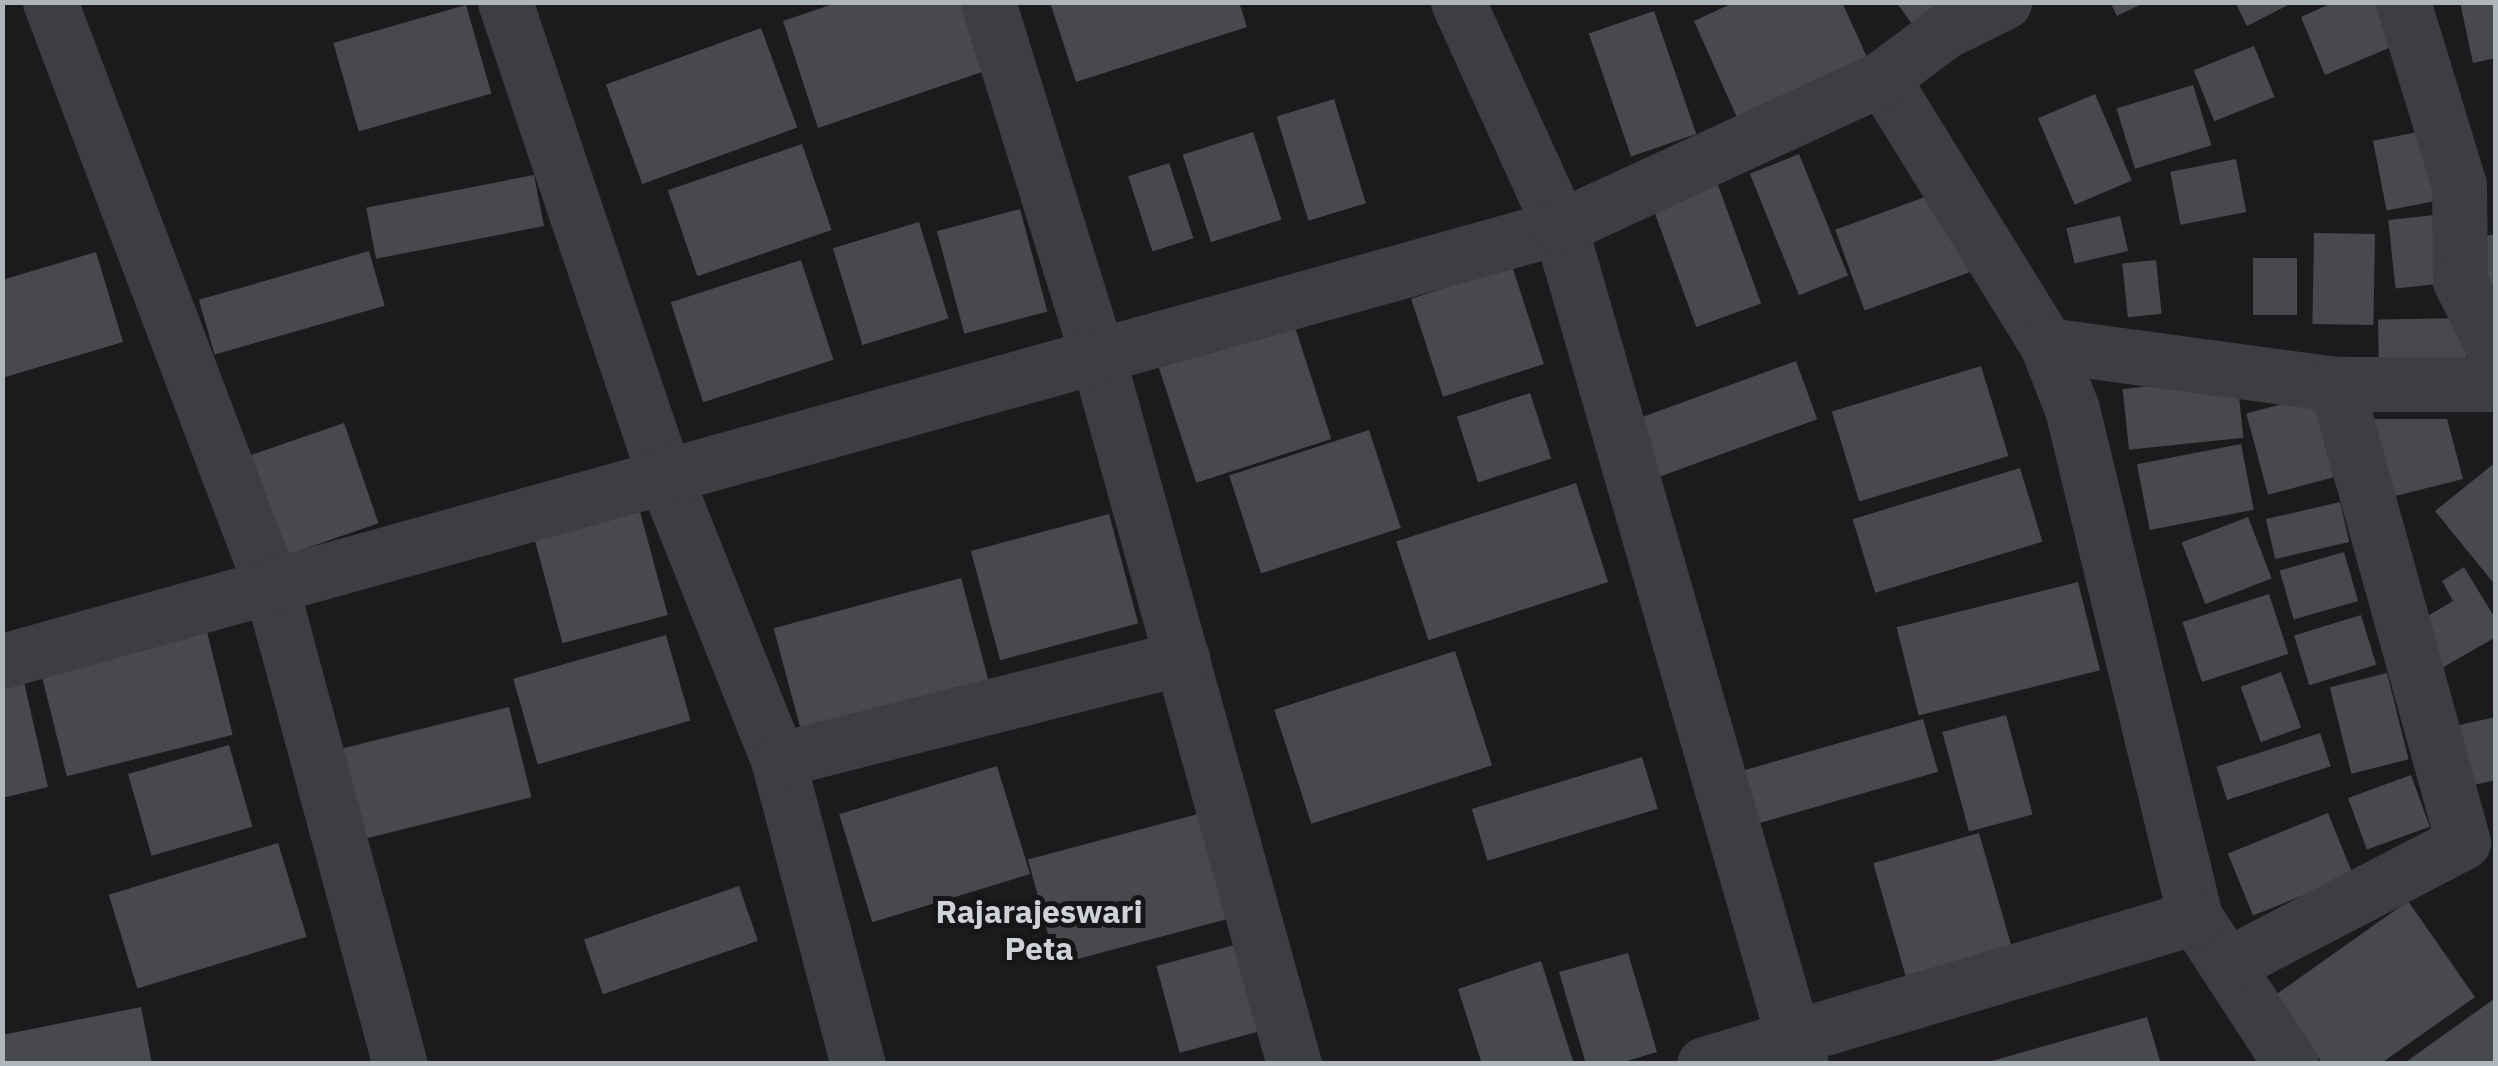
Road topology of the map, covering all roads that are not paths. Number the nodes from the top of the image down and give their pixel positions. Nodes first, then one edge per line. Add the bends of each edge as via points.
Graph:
1 (50, 2) edge
2 (505, 2) edge
3 (988, 2) edge
4 (2004, 2) edge
5 (2403, 2) edge
6 (1475, 9) edge
7 (1882, 78) junction
8 (1560, 227) junction
9 (2046, 345) junction
10 (2496, 352) edge
11 (1098, 358) junction
12 (2336, 384) junction
13 (2496, 384) edge
14 (663, 472) junction
15 (270, 583) junction
16 (1182, 658) junction
17 (2, 661) edge
18 (778, 760) junction
19 (2479, 834) edge
20 (2195, 916) junction
21 (2227, 965) junction
22 (1798, 1050) edge
23 (400, 1064) edge
24 (858, 1064) edge
25 (1294, 1064) edge
26 (1704, 1064) edge
27 (2291, 1064) edge

1 - 15 street
2 - 14 street
3 - 11 street
4 - 7 street via 1945,32
5 - 10 street via 2459,185 2460,281
6 - 8 street
7 - 8 street
7 - 9 street
8 - 11 street
8 - 22 street
9 - 12 street
9 - 20 street via 2072,409
11 - 14 street
11 - 16 street
12 - 13 street
12 - 19 street
14 - 15 street
14 - 18 street
15 - 17 street
15 - 23 street
16 - 18 street
16 - 25 street
18 - 24 street
19 - 21 street
20 - 21 street
20 - 22 street
21 - 27 street
22 - 26 street

